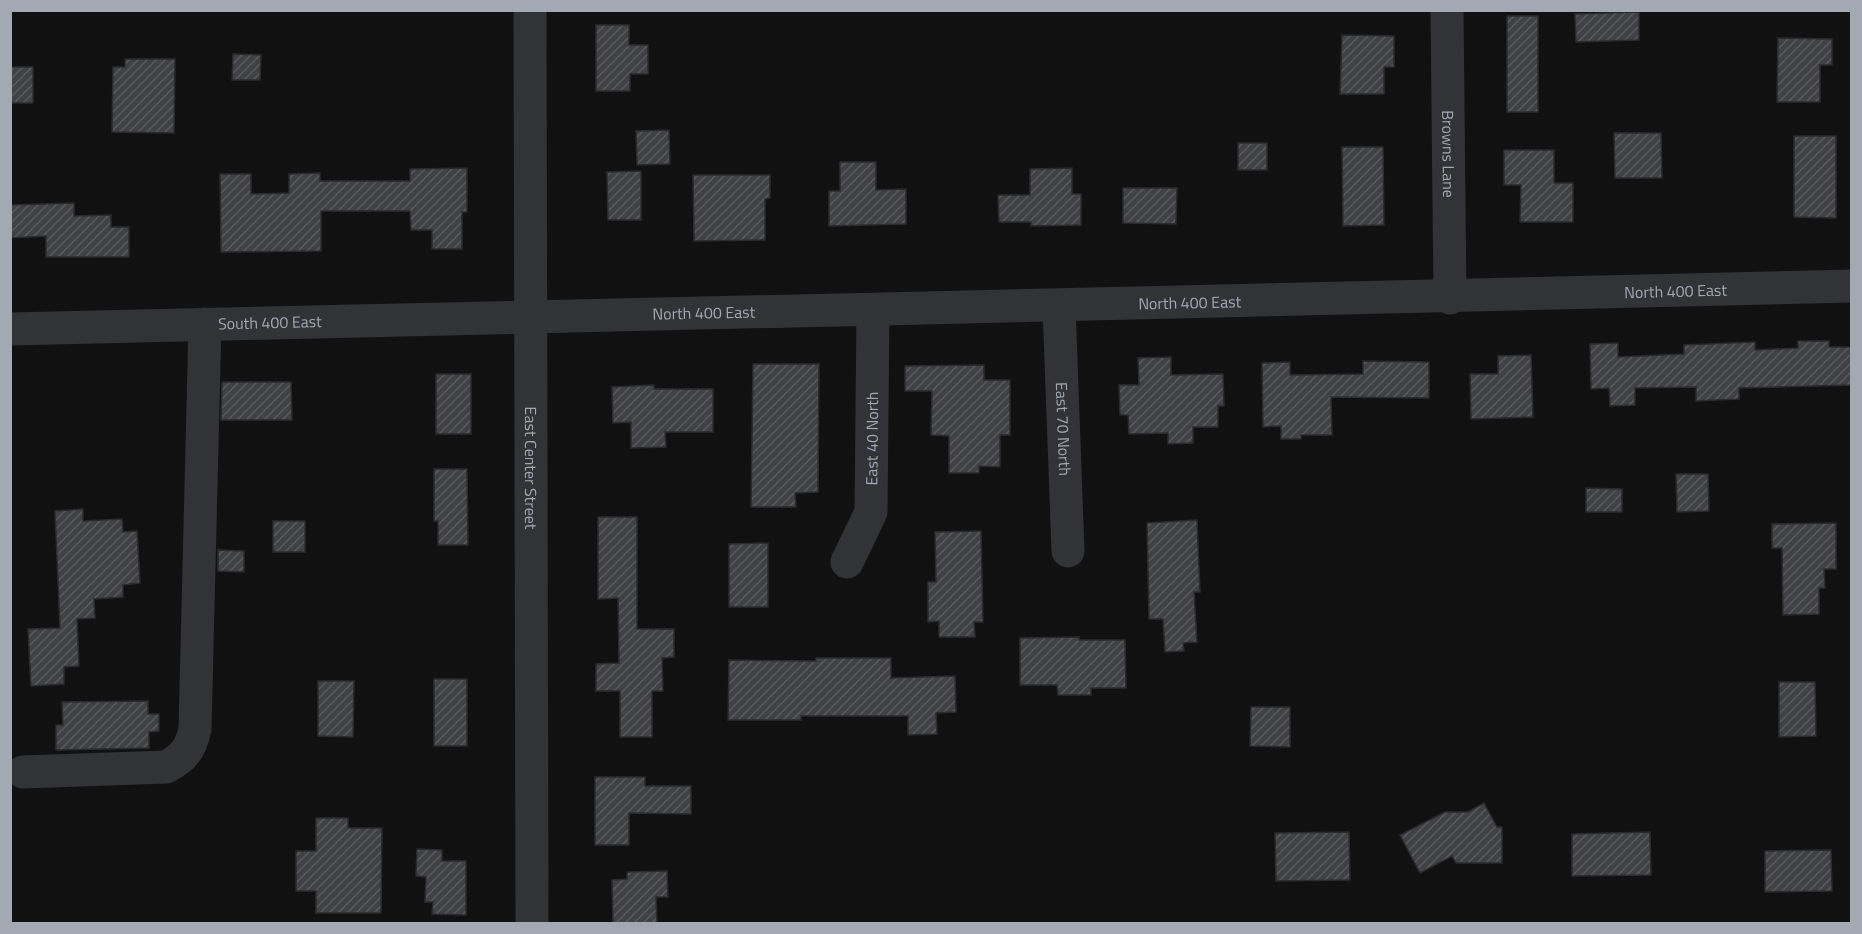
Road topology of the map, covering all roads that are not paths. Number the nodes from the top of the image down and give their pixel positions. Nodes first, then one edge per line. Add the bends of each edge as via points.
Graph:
1 (530, 10) edge
2 (1447, 10) edge
3 (1851, 286) edge
4 (1450, 298) junction
5 (1059, 306) junction
6 (873, 310) junction
7 (530, 315) junction
8 (206, 324) junction
9 (10, 329) edge
10 (1068, 551) dead end
11 (847, 562) dead end
12 (23, 772) dead end
13 (532, 924) edge

1 - 7 street, East Center Street
2 - 4 street, Browns Lane
3 - 4 street, North 400 East
4 - 5 street, North 400 East
5 - 6 street, North 400 East
5 - 10 street, East 70 North
6 - 7 street, North 400 East
6 - 11 street, East 40 North via 871,512
7 - 8 street, South 400 East
7 - 13 street, East Center Street
8 - 9 street, South 400 East
8 - 12 street via 192,742 177,761 166,767

